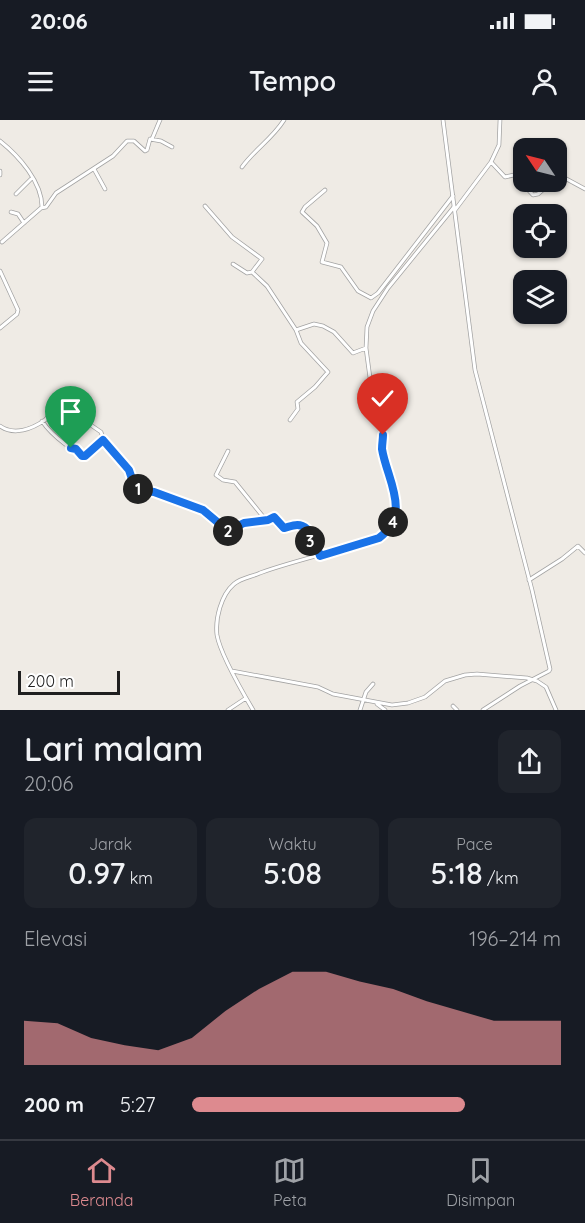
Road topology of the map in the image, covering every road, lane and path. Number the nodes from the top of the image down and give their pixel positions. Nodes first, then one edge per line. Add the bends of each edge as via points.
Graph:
1 (160, 120) edge
2 (284, 120) edge
3 (443, 120) edge
4 (502, 122) edge
5 (152, 139) junction
6 (0, 141) edge
7 (172, 147) dead end
8 (490, 162) junction
9 (242, 167) dead end
10 (94, 168) junction
11 (513, 175) edge
12 (32, 178) junction
13 (567, 179) edge
14 (105, 189) dead end
15 (585, 189) edge
16 (325, 190) dead end
17 (16, 194) dead end
18 (453, 198) junction
19 (205, 206) dead end
20 (42, 207) junction
21 (455, 207) junction
22 (11, 212) dead end
23 (24, 223) junction
24 (1, 242) edge
25 (233, 264) dead end
26 (0, 271) edge
27 (252, 272) junction
28 (0, 328) edge
29 (296, 330) junction
30 (365, 349) junction
31 (290, 420) dead end
32 (42, 421) junction
33 (0, 426) edge
34 (103, 440) junction
35 (228, 451) dead end
36 (265, 519) junction
37 (319, 553) junction
38 (585, 553) edge
39 (529, 580) junction
40 (232, 671) junction
41 (533, 679) junction
42 (373, 684) dead end
43 (365, 696) junction
44 (245, 699) junction
45 (375, 702) junction
46 (453, 706) dead end
47 (228, 710) edge
48 (253, 710) edge
49 (360, 710) edge
50 (385, 710) edge
51 (457, 710) edge
52 (483, 710) edge
53 (556, 710) edge

1 - 5 street
2 - 9 street
3 - 18 street
4 - 8 street via 498,150
5 - 7 street
5 - 10 street via 146,151 134,141 127,141
6 - 12 street via 21,160
8 - 11 street via 506,177
8 - 21 street
10 - 14 street
10 - 20 street
12 - 17 street
12 - 20 street via 42,195
13 - 15 street
16 - 18 street via 302,212 327,243 322,262 341,267 362,295 371,297
18 - 21 street
19 - 27 street via 232,237 262,257
20 - 23 street
21 - 30 street via 377,304 367,327
21 - 39 street via 475,370
22 - 23 street
23 - 24 street
25 - 27 street via 245,273
26 - 28 street via 18,310
27 - 29 street via 267,286
29 - 30 street via 314,324 323,326 334,332 351,352
29 - 31 street via 301,343 328,372 297,402 298,410
30 - 37 street via 382,450 396,501 395,513 389,528 379,538
32 - 33 street via 25,430 8,431
32 - 34 street via 82,456
32 - 34 street via 55,407 63,405 98,429
34 - 36 street via 143,492 154,492 203,510 228,531
35 - 36 street via 216,475 236,483
36 - 37 street via 276,518 284,528 304,526 307,538
37 - 40 street via 241,580 230,589 216,625 218,641
38 - 39 street via 578,546
39 - 41 street via 550,669
40 - 43 street via 318,687 333,694
40 - 44 street
41 - 45 street via 465,675 445,681 424,697 408,703
41 - 52 street
41 - 53 street via 548,690
42 - 43 street
43 - 45 street
43 - 49 street
44 - 47 street
44 - 48 street
45 - 50 street
46 - 51 street

